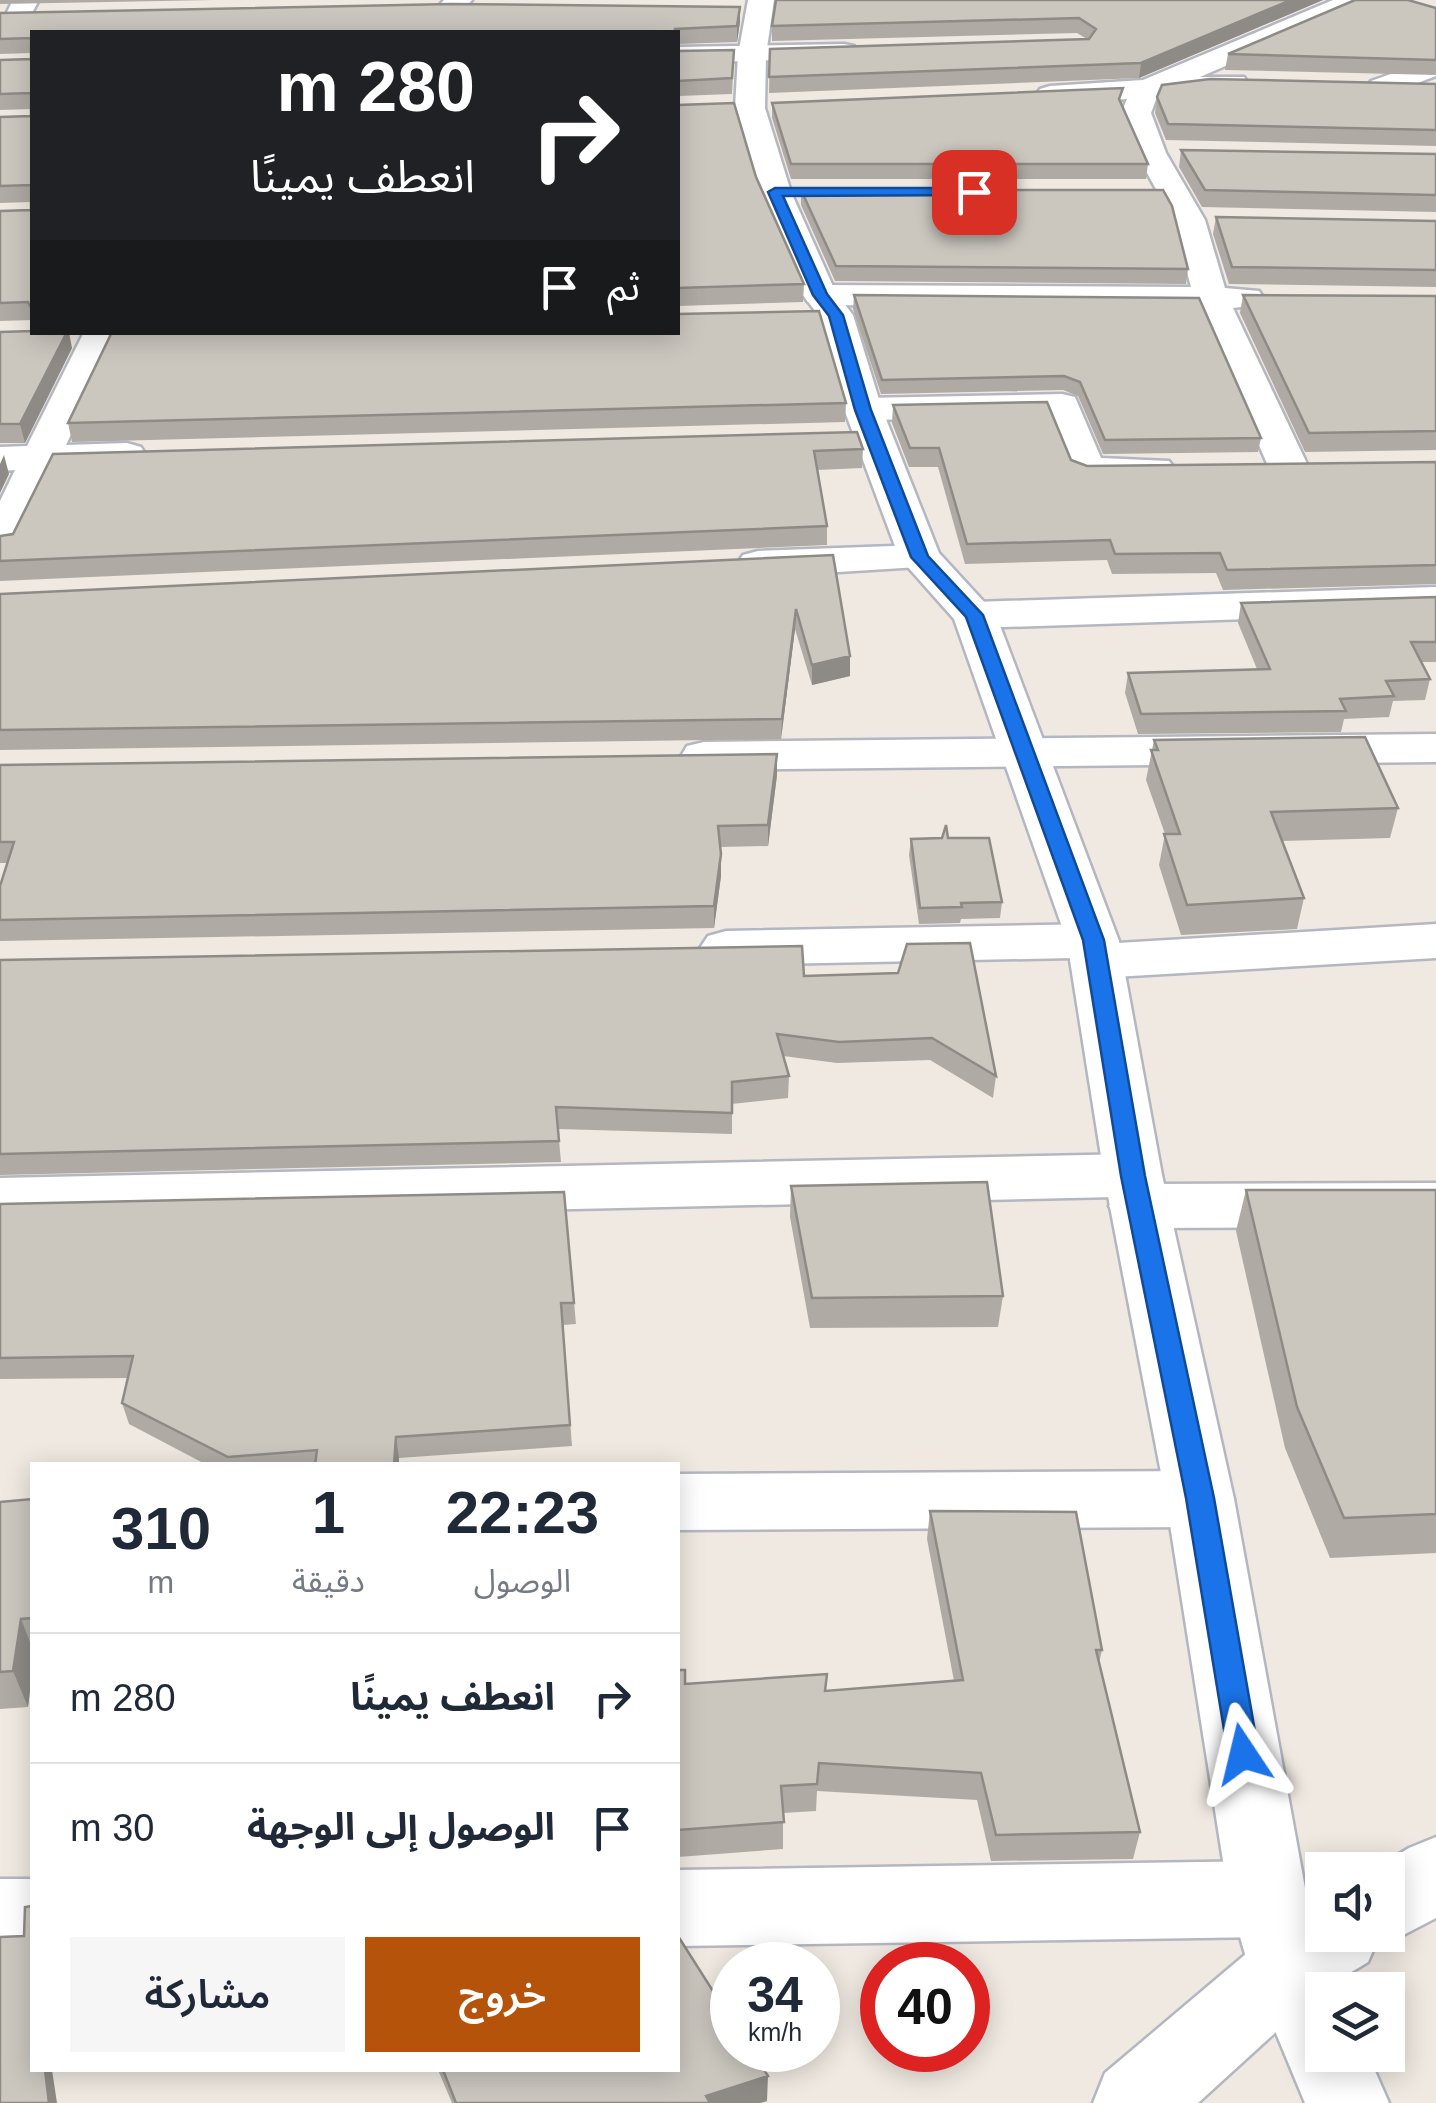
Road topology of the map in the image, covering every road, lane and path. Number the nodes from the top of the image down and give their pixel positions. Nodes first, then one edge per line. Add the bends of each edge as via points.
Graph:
1 (1354, 0) edge
2 (456, 4) edge
3 (412, 8) edge
4 (490, 8) edge
5 (15, 11) edge
6 (58, 15) edge
7 (753, 19) edge
8 (430, 30) edge
9 (867, 51) edge
10 (680, 54) edge
11 (1436, 66) edge
12 (1265, 84) edge
13 (1436, 88) edge
14 (1145, 90) junction
15 (1026, 96) edge
16 (1150, 153) junction
17 (1188, 154) edge
18 (1133, 192) edge
19 (1181, 206) junction
20 (1227, 221) edge
21 (1211, 297) junction
22 (1286, 298) edge
23 (817, 309) junction
24 (90, 335) edge
25 (856, 427) junction
26 (162, 454) edge
27 (44, 457) junction
28 (0, 459) edge
29 (1289, 468) edge
30 (1197, 469) edge
31 (0, 542) edge
32 (920, 557) junction
33 (722, 566) edge
34 (1436, 600) edge
35 (974, 615) junction
36 (1436, 748) edge
37 (1026, 751) junction
38 (652, 757) edge
39 (1436, 940) edge
40 (681, 949) edge
41 (1095, 951) junction
42 (1136, 1191) junction
43 (0, 1200) edge
44 (1436, 1205) edge
45 (1200, 1498) junction
46 (680, 1502) edge
47 (1436, 1874) edge
48 (1405, 1894) edge
49 (680, 1908) edge
50 (30, 1917) edge
51 (0, 1918) edge
52 (1299, 1934) edge
53 (1307, 1972) edge
54 (1333, 2072) edge
55 (1135, 2103) edge
56 (1347, 2103) edge

1 - 14 street
2 - 3 street
2 - 4 street
2 - 8 street
5 - 6 street
7 - 9 street
7 - 10 street
7 - 23 street via 745,108 795,192
11 - 13 street via 1371,87
12 - 14 street
14 - 15 street
14 - 16 street via 1136,113
16 - 17 street
16 - 19 street
18 - 19 street
19 - 20 street
19 - 21 street
21 - 22 street
21 - 23 street
21 - 29 street
23 - 25 street
24 - 27 street
25 - 30 street via 1062,405 1086,470
25 - 32 street
26 - 27 street
27 - 28 street
27 - 31 street
32 - 33 street
32 - 35 street
34 - 35 street
35 - 37 street
36 - 37 street
37 - 38 street
37 - 41 street
39 - 41 street
40 - 41 street
41 - 42 street
42 - 43 street
42 - 44 street
42 - 45 street
45 - 46 street
45 - 52 street
47 - 48 street
49 - 52 street
50 - 51 street
52 - 53 street
52 - 55 street
54 - 56 street

